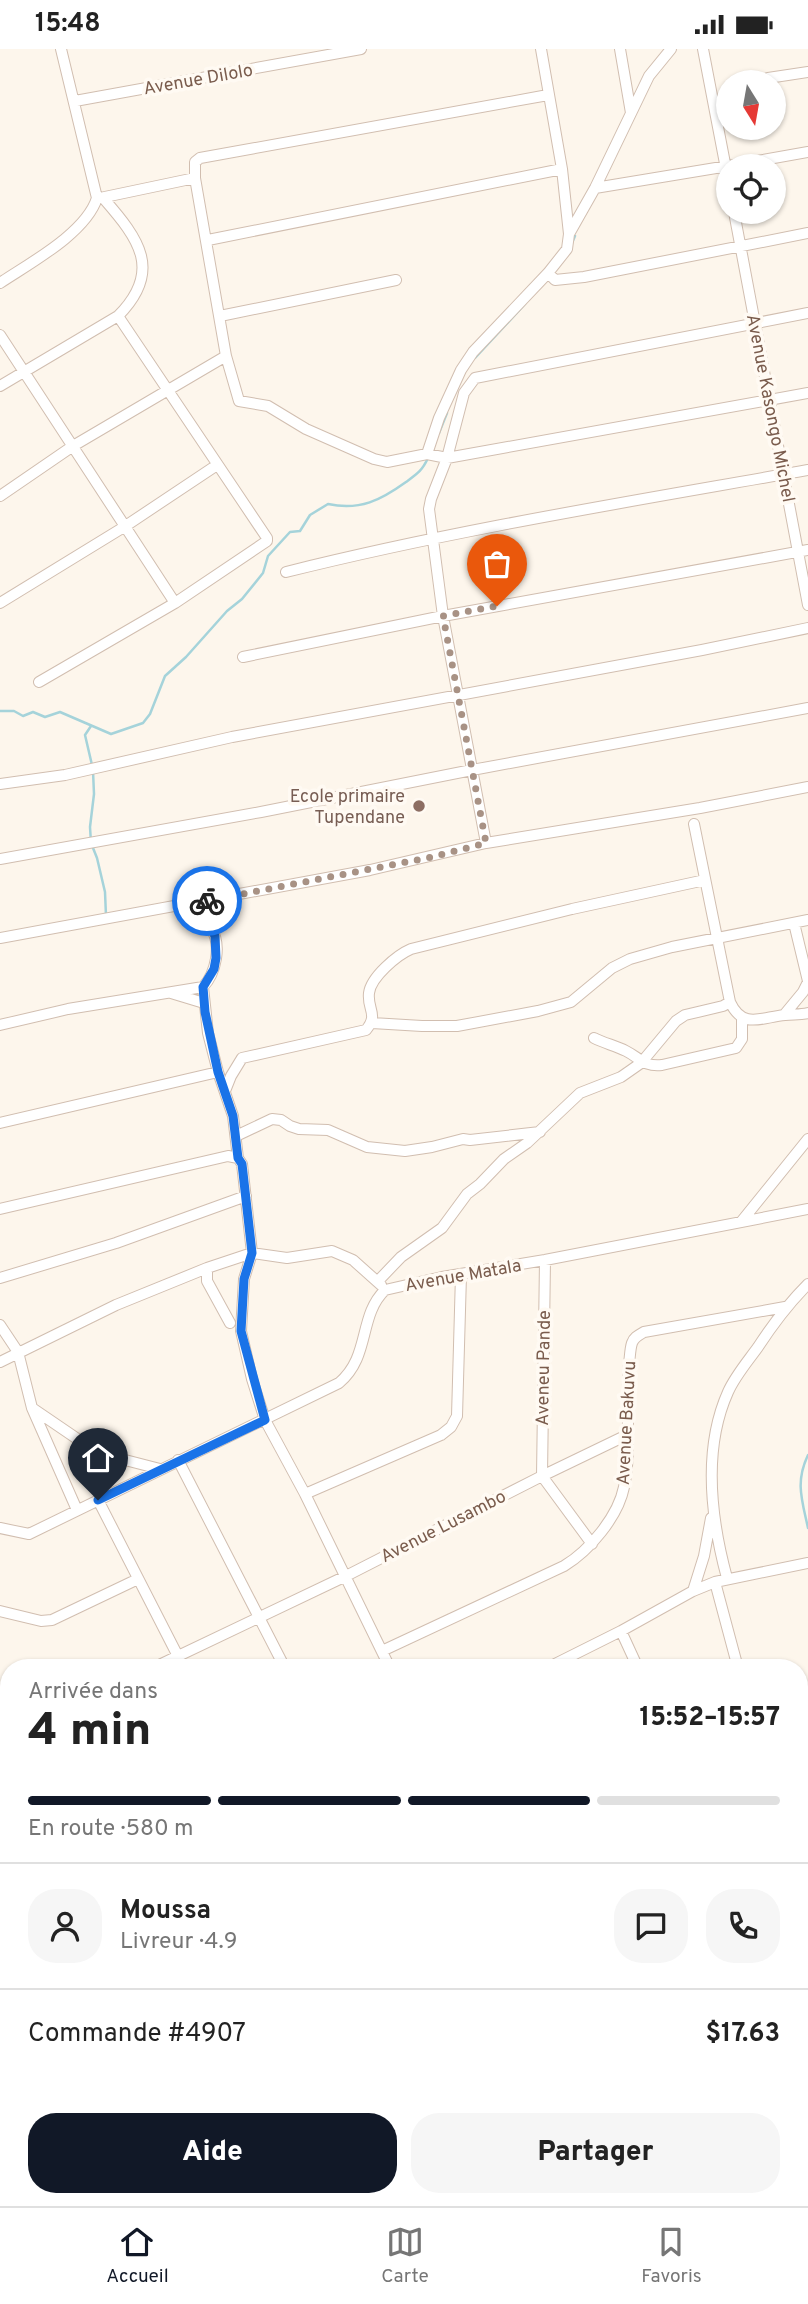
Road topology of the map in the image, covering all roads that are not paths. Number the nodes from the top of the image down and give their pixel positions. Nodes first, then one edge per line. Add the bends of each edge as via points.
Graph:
1 (61, 49) edge
2 (361, 49) edge
3 (541, 49) edge
4 (620, 49) edge
5 (671, 49) edge
6 (703, 49) edge
7 (808, 72) edge
8 (786, 75) edge
9 (548, 95) junction
10 (75, 101) junction
11 (631, 114) junction
12 (808, 152) edge
13 (725, 154) edge
14 (786, 156) edge
15 (716, 168) edge
16 (562, 169) junction
17 (195, 178) junction
18 (596, 188) junction
19 (101, 198) junction
20 (737, 224) edge
21 (808, 233) edge
22 (569, 234) junction
23 (208, 240) junction
24 (741, 245) junction
25 (551, 276) junction
26 (396, 280) dead end
27 (0, 283) edge
28 (808, 313) edge
29 (118, 316) junction
30 (220, 316) junction
31 (755, 323) junction
32 (0, 335) edge
33 (226, 356) junction
34 (23, 371) junction
35 (0, 386) edge
36 (167, 390) junction
37 (808, 393) edge
38 (769, 400) junction
39 (74, 446) junction
40 (437, 456) junction
41 (217, 465) junction
42 (808, 470) edge
43 (783, 475) junction
44 (0, 496) edge
45 (124, 527) junction
46 (434, 539) junction
47 (803, 551) edge
48 (286, 572) dead end
49 (0, 603) edge
50 (175, 603) junction
51 (808, 605) edge
52 (443, 616) junction
53 (808, 628) edge
54 (243, 657) dead end
55 (39, 682) dead end
56 (459, 694) junction
57 (808, 708) edge
58 (472, 770) junction
59 (0, 784) edge
60 (808, 787) edge
61 (694, 824) dead end
62 (486, 843) junction
63 (0, 859) edge
64 (705, 880) junction
65 (178, 906) junction
66 (808, 920) edge
67 (794, 923) junction
68 (0, 938) edge
69 (718, 939) junction
70 (808, 981) edge
71 (203, 987) junction
72 (164, 992) junction
73 (730, 1002) junction
74 (204, 1003) junction
75 (808, 1013) edge
76 (784, 1015) junction
77 (742, 1017) junction
78 (372, 1023) junction
79 (0, 1025) edge
80 (594, 1038) dead end
81 (641, 1063) junction
82 (218, 1072) junction
83 (225, 1091) junction
84 (0, 1123) edge
85 (540, 1132) junction
86 (236, 1136) junction
87 (808, 1139) edge
88 (238, 1158) junction
89 (246, 1196) junction
90 (0, 1209) edge
91 (808, 1209) edge
92 (741, 1222) junction
93 (252, 1253) junction
94 (545, 1260) junction
95 (207, 1268) junction
96 (461, 1275) junction
97 (0, 1278) edge
98 (808, 1284) edge
99 (381, 1285) junction
100 (785, 1307) junction
101 (230, 1323) dead end
102 (0, 1325) edge
103 (18, 1352) junction
104 (0, 1361) edge
105 (32, 1408) junction
106 (265, 1420) junction
107 (627, 1436) junction
108 (178, 1460) junction
109 (160, 1469) junction
110 (542, 1476) junction
111 (304, 1494) junction
112 (98, 1500) junction
113 (712, 1504) junction
114 (77, 1510) junction
115 (0, 1528) edge
116 (592, 1543) junction
117 (808, 1563) edge
118 (346, 1576) junction
119 (727, 1578) junction
120 (138, 1579) junction
121 (715, 1582) junction
122 (693, 1591) junction
123 (0, 1611) edge
124 (258, 1616) junction
125 (621, 1631) junction
126 (382, 1651) junction
127 (177, 1655) junction
128 (170, 1659) edge
129 (179, 1659) edge
130 (280, 1659) edge
131 (386, 1659) edge
132 (565, 1659) edge
133 (634, 1659) edge
134 (736, 1659) edge

1 - 10 street
2 - 10 street, Avenue Dilolo
3 - 9 street
4 - 11 street
5 - 11 street via 649,76
6 - 13 street
7 - 8 street
9 - 16 street
9 - 17 street via 200,158 195,162
10 - 19 street
11 - 18 street
12 - 14 street
15 - 18 street
16 - 22 street
16 - 23 street
17 - 19 street
17 - 23 street
18 - 22 street
19 - 27 street via 68,236
19 - 29 street via 128,225 141,258 141,287
20 - 24 street, Avenue Kasongo Michel
21 - 24 street
22 - 25 street via 567,249
23 - 30 street
24 - 25 street via 584,277
24 - 31 street, Avenue Kasongo Michel
25 - 40 street via 473,352 461,370 439,418
26 - 30 street
28 - 31 street
29 - 34 street
29 - 36 street
30 - 33 street
31 - 38 street, Avenue Kasongo Michel
31 - 40 street via 475,378
32 - 34 street
33 - 36 street
33 - 40 street via 239,401 268,406 306,429 374,459
34 - 35 street
34 - 39 street
36 - 39 street
36 - 41 street
37 - 38 street
38 - 40 street
38 - 43 street, Avenue Kasongo Michel
39 - 44 street
39 - 45 street
40 - 46 street via 429,509
41 - 45 street
41 - 50 street via 267,541
42 - 43 street
43 - 46 street
43 - 47 street, Avenue Kasongo Michel
45 - 49 street
45 - 50 street
46 - 48 street
46 - 52 street
47 - 51 street, Avenue Kasongo Michel
47 - 52 street
50 - 55 street
52 - 54 street
52 - 56 street
53 - 56 street
56 - 58 street
56 - 59 street via 232,737 65,775
57 - 58 street
58 - 62 street
58 - 63 street
60 - 62 street
61 - 64 street
62 - 65 street
64 - 69 street
64 - 78 street via 398,954 369,993
65 - 68 street
65 - 71 street via 210,926 215,936 214,969
66 - 67 street
67 - 69 street
67 - 70 street
69 - 73 street
69 - 78 street via 630,959 571,1002 538,1011 457,1026
70 - 76 street
71 - 72 street
71 - 74 street
72 - 74 street
72 - 79 street
73 - 77 street
73 - 81 street via 685,1015
74 - 82 street
75 - 76 street
76 - 77 street via 758,1021
77 - 81 street via 742,1039 736,1048 662,1065
78 - 83 street via 366,1030 242,1058
80 - 81 street
81 - 85 street via 621,1077 580,1093
82 - 83 street
82 - 84 street
83 - 86 street
85 - 86 street via 463,1139 405,1151 367,1147 328,1129 299,1129 272,1119
85 - 99 street via 503,1159 467,1194 442,1229 409,1251
86 - 88 street
87 - 92 street
88 - 89 street
88 - 90 street via 228,1156
89 - 93 street
89 - 97 street
91 - 92 street, Avenue Matala
92 - 94 street, Avenue Matala
93 - 95 street
93 - 99 street via 287,1258 332,1251 353,1260
93 - 106 street via 244,1279 241,1331
94 - 96 street, Avenue Matala
94 - 110 street, Aveneu Pande
95 - 101 street via 207,1281
95 - 103 street
96 - 99 street, Avenue Matala
96 - 111 street via 457,1416 452,1427
98 - 100 street
99 - 106 street, Avenue Matala via 351,1374
100 - 107 street, Avenue Bakuvu via 636,1336 628,1375
100 - 113 street via 729,1389 713,1454
102 - 103 street
103 - 104 street
103 - 105 street
105 - 109 street via 98,1453
105 - 114 street
106 - 108 street, Avenue Matala
106 - 111 street
107 - 110 street, Avenue Lusambo
107 - 116 street, Avenue Bakuvu via 625,1486 619,1504
108 - 109 street, Avenue Matala
108 - 124 street
109 - 112 street, Avenue Matala
110 - 116 street
110 - 118 street, Avenue Lusambo
111 - 118 street
112 - 114 street, Avenue Matala
112 - 120 street
113 - 119 street
113 - 122 street via 705,1556
114 - 115 street, Avenue Matala via 29,1534
116 - 126 street, Avenue Bakuvu via 564,1566
117 - 119 street
118 - 124 street, Avenue Lusambo
118 - 126 street
119 - 121 street
120 - 123 street via 52,1620
120 - 127 street
121 - 122 street
121 - 134 street
122 - 125 street
124 - 127 street, Avenue Lusambo
124 - 130 street
125 - 132 street
125 - 133 street
126 - 131 street
127 - 128 street, Avenue Lusambo
127 - 129 street

